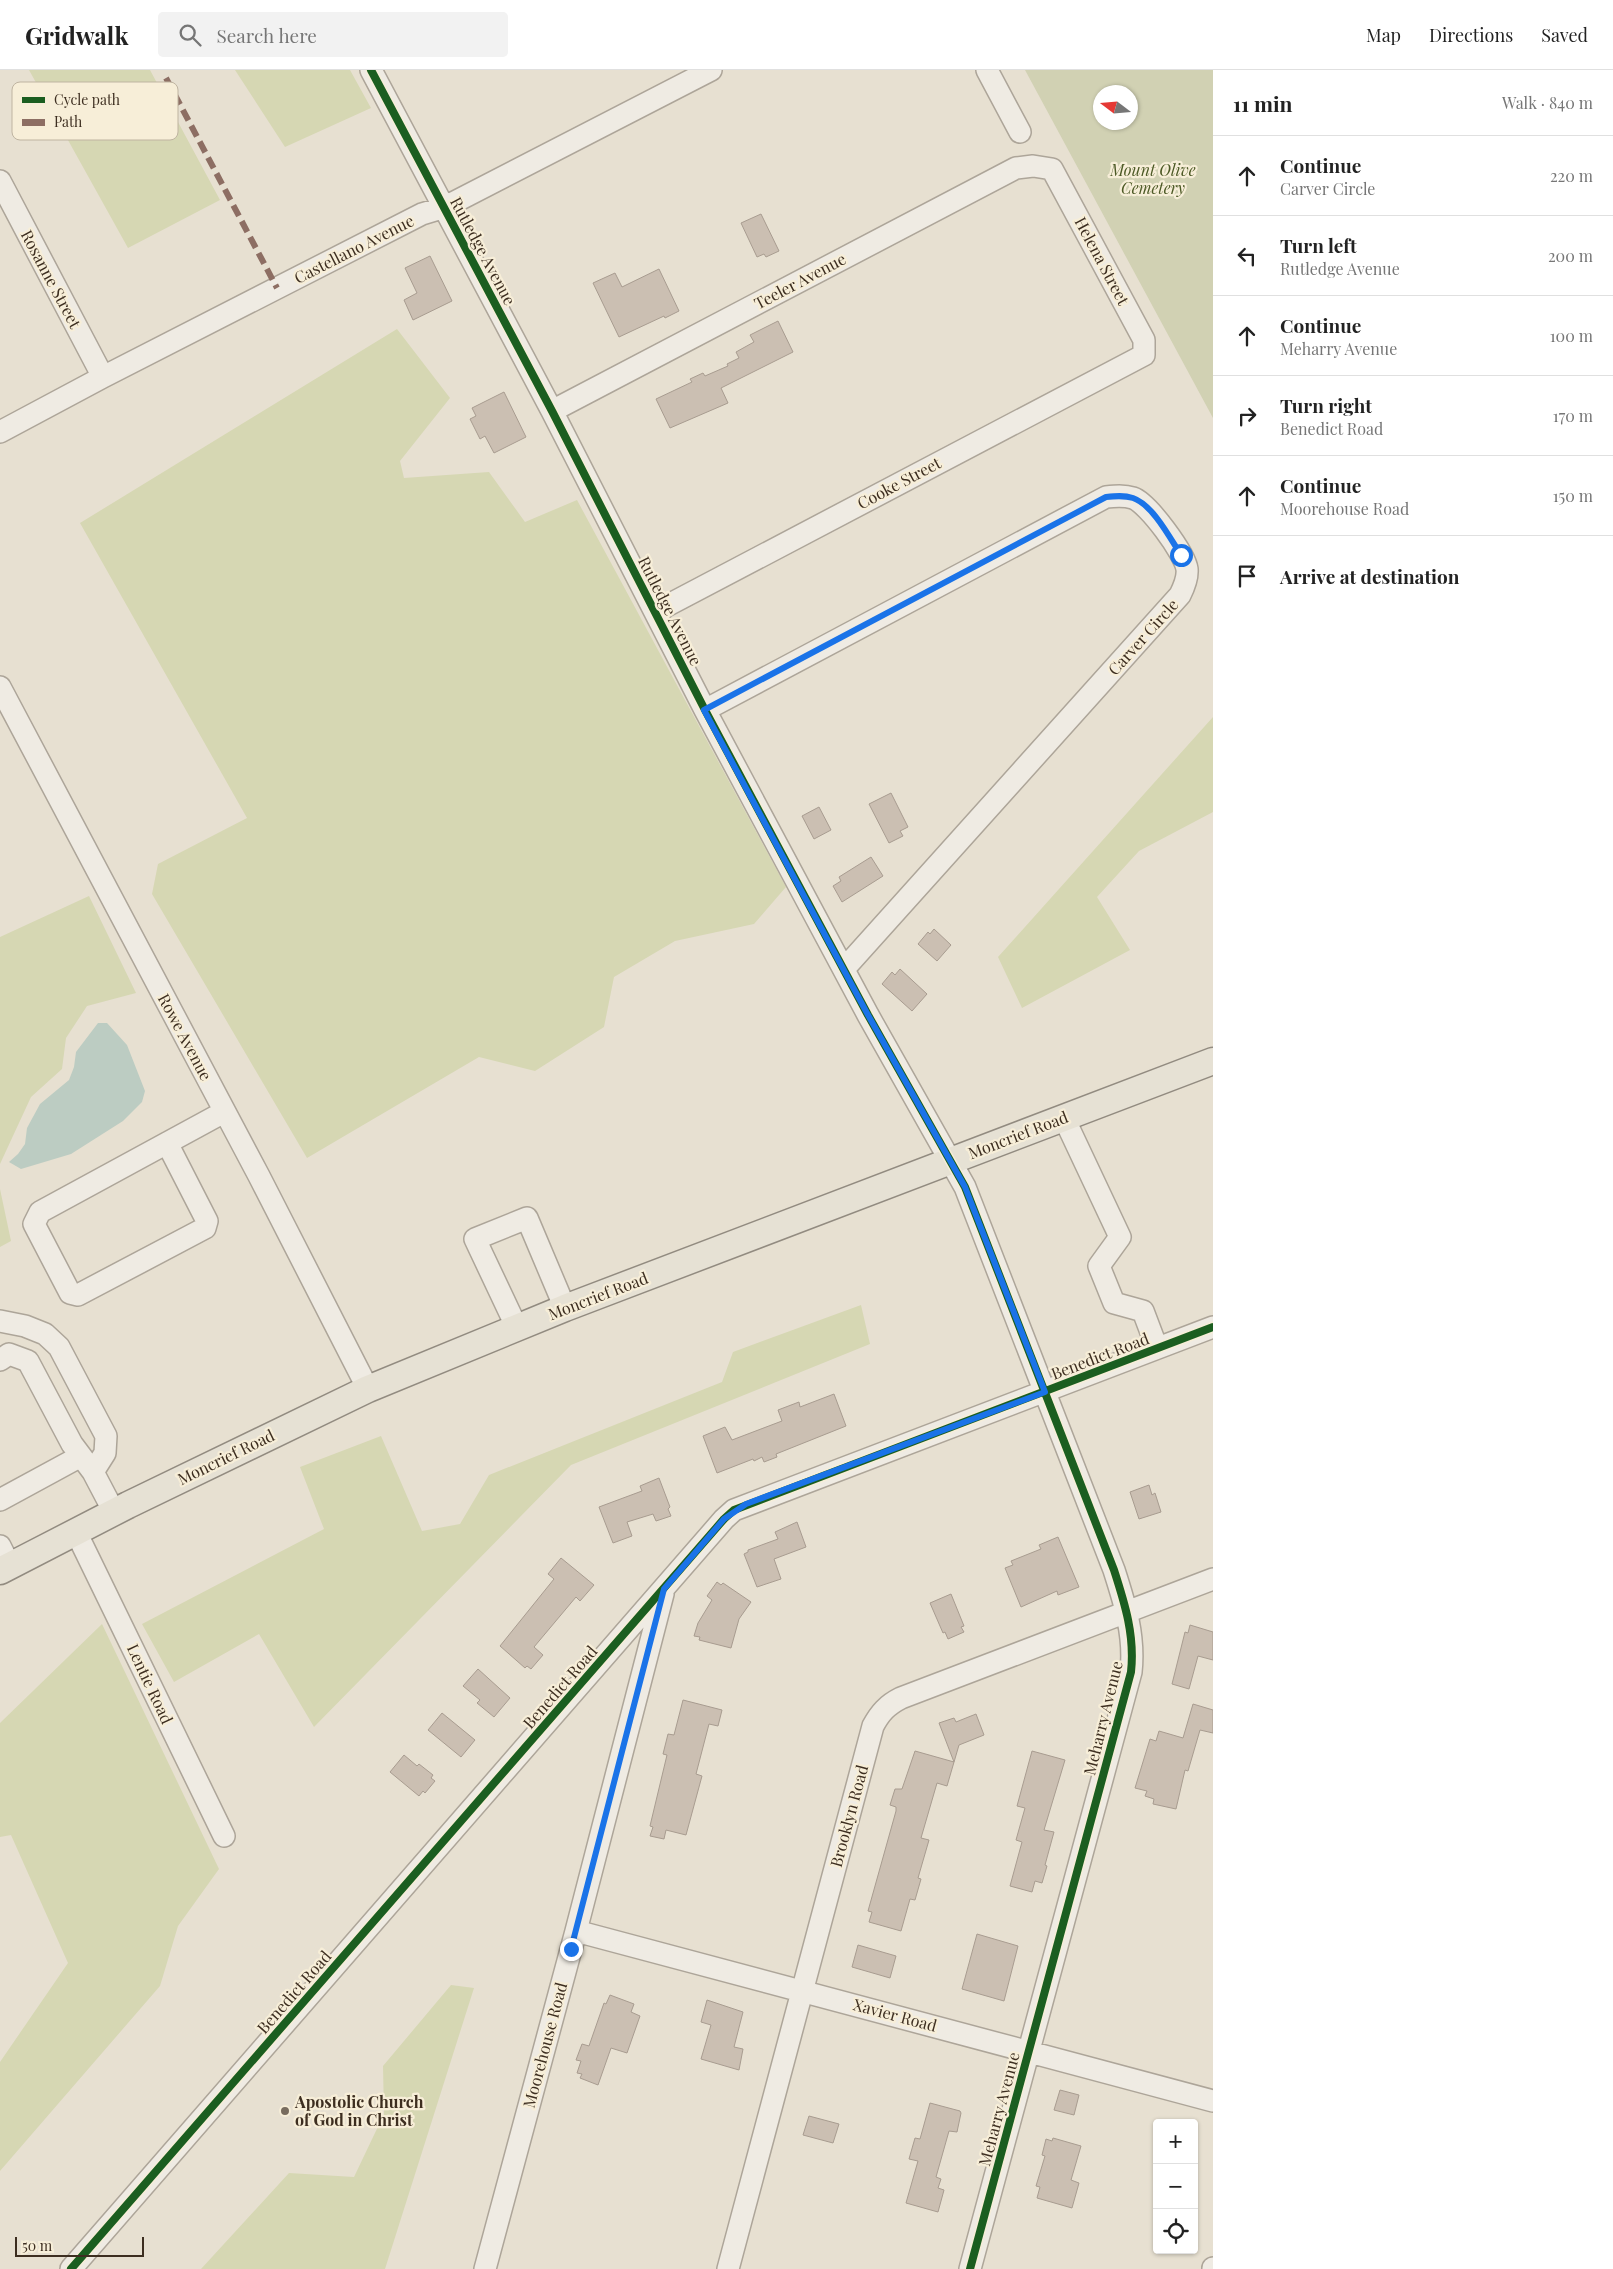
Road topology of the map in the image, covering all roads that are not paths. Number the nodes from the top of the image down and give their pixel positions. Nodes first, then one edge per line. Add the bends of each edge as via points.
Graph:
1 (371, 70) edge
2 (710, 70) edge
3 (987, 70) edge
4 (1020, 132) dead end
5 (1052, 169) joint
6 (0, 181) edge
7 (445, 207) junction
8 (1144, 355) joint
9 (103, 377) junction
10 (552, 411) junction
11 (0, 432) edge
12 (655, 612) junction
13 (0, 687) edge
14 (704, 710) junction
15 (844, 969) junction
16 (1213, 1061) edge
17 (224, 1112) junction
18 (1064, 1118) junction
19 (167, 1143) junction
20 (949, 1162) junction
21 (565, 1308) junction
22 (0, 1321) edge
23 (1213, 1327) edge
24 (516, 1328) junction
25 (1157, 1348) junction
26 (0, 1360) edge
27 (368, 1389) junction
28 (1045, 1392) junction
29 (87, 1464) junction
30 (0, 1500) edge
31 (114, 1512) junction
32 (76, 1532) junction
33 (3, 1561) edge
34 (1213, 1579) edge
35 (664, 1589) junction
36 (1127, 1612) junction
37 (224, 1836) dead end
38 (576, 1930) junction
39 (802, 1990) junction
40 (1028, 2052) junction
41 (1213, 2102) edge
42 (71, 2269) edge
43 (485, 2269) edge
44 (728, 2269) edge
45 (970, 2269) edge

1 - 7 street, Rutledge Avenue
2 - 7 street, Castellano Avenue
3 - 4 street
5 - 8 street, Helena Street via 1144,340
5 - 10 street, Teeler Avenue via 1016,168
6 - 9 street, Rosanne Street
7 - 9 street, Castellano Avenue via 422,214
7 - 10 street, Rutledge Avenue
8 - 12 street, Cooke Street
9 - 11 street, Castellano Avenue
10 - 12 street, Rutledge Avenue
12 - 14 street, Rutledge Avenue
13 - 17 street, Rowe Avenue
14 - 15 street, Rutledge Avenue
14 - 15 street, Carver Circle via 1106,497 1134,498 1148,507 1181,555 1187,568 1180,595
15 - 20 street, Rutledge Avenue
16 - 18 main road, Moncrief Road
17 - 19 street
17 - 27 street, Rowe Avenue
18 - 20 main road, Moncrief Road
18 - 25 street via 1120,1237 1099,1266 1114,1303 1143,1311
19 - 19 street via 40,1212 34,1224 70,1293 78,1295 205,1228 207,1221
20 - 21 main road, Moncrief Road
20 - 28 street, Meharry Avenue via 965,1187
21 - 24 main road, Moncrief Road
21 - 24 street via 527,1218 475,1239
22 - 29 street via 45,1334 58,1347 106,1436 105,1453
23 - 25 street, Benedict Road
24 - 27 main road, Moncrief Road
25 - 28 street, Benedict Road
26 - 29 street via 9,1354 28,1361 72,1444
27 - 31 main road, Moncrief Road
28 - 35 street, Benedict Road via 746,1504 724,1519
28 - 36 street, Meharry Avenue
29 - 30 street
29 - 31 street
31 - 32 main road, Moncrief Road
32 - 33 main road, Moncrief Road
32 - 37 street, Lentie Road
34 - 36 street, Brooklyn Road
35 - 38 street, Moorehouse Road
35 - 42 street, Benedict Road
36 - 39 street, Brooklyn Road via 901,1698 890,1703 880,1714 872,1726
36 - 40 street, Meharry Avenue via 1132,1646 1131,1672
38 - 39 street, Xavier Road
38 - 43 street, Moorehouse Road
39 - 40 street, Xavier Road
39 - 44 street, Brooklyn Road
40 - 41 street, Xavier Road
40 - 45 street, Meharry Avenue

